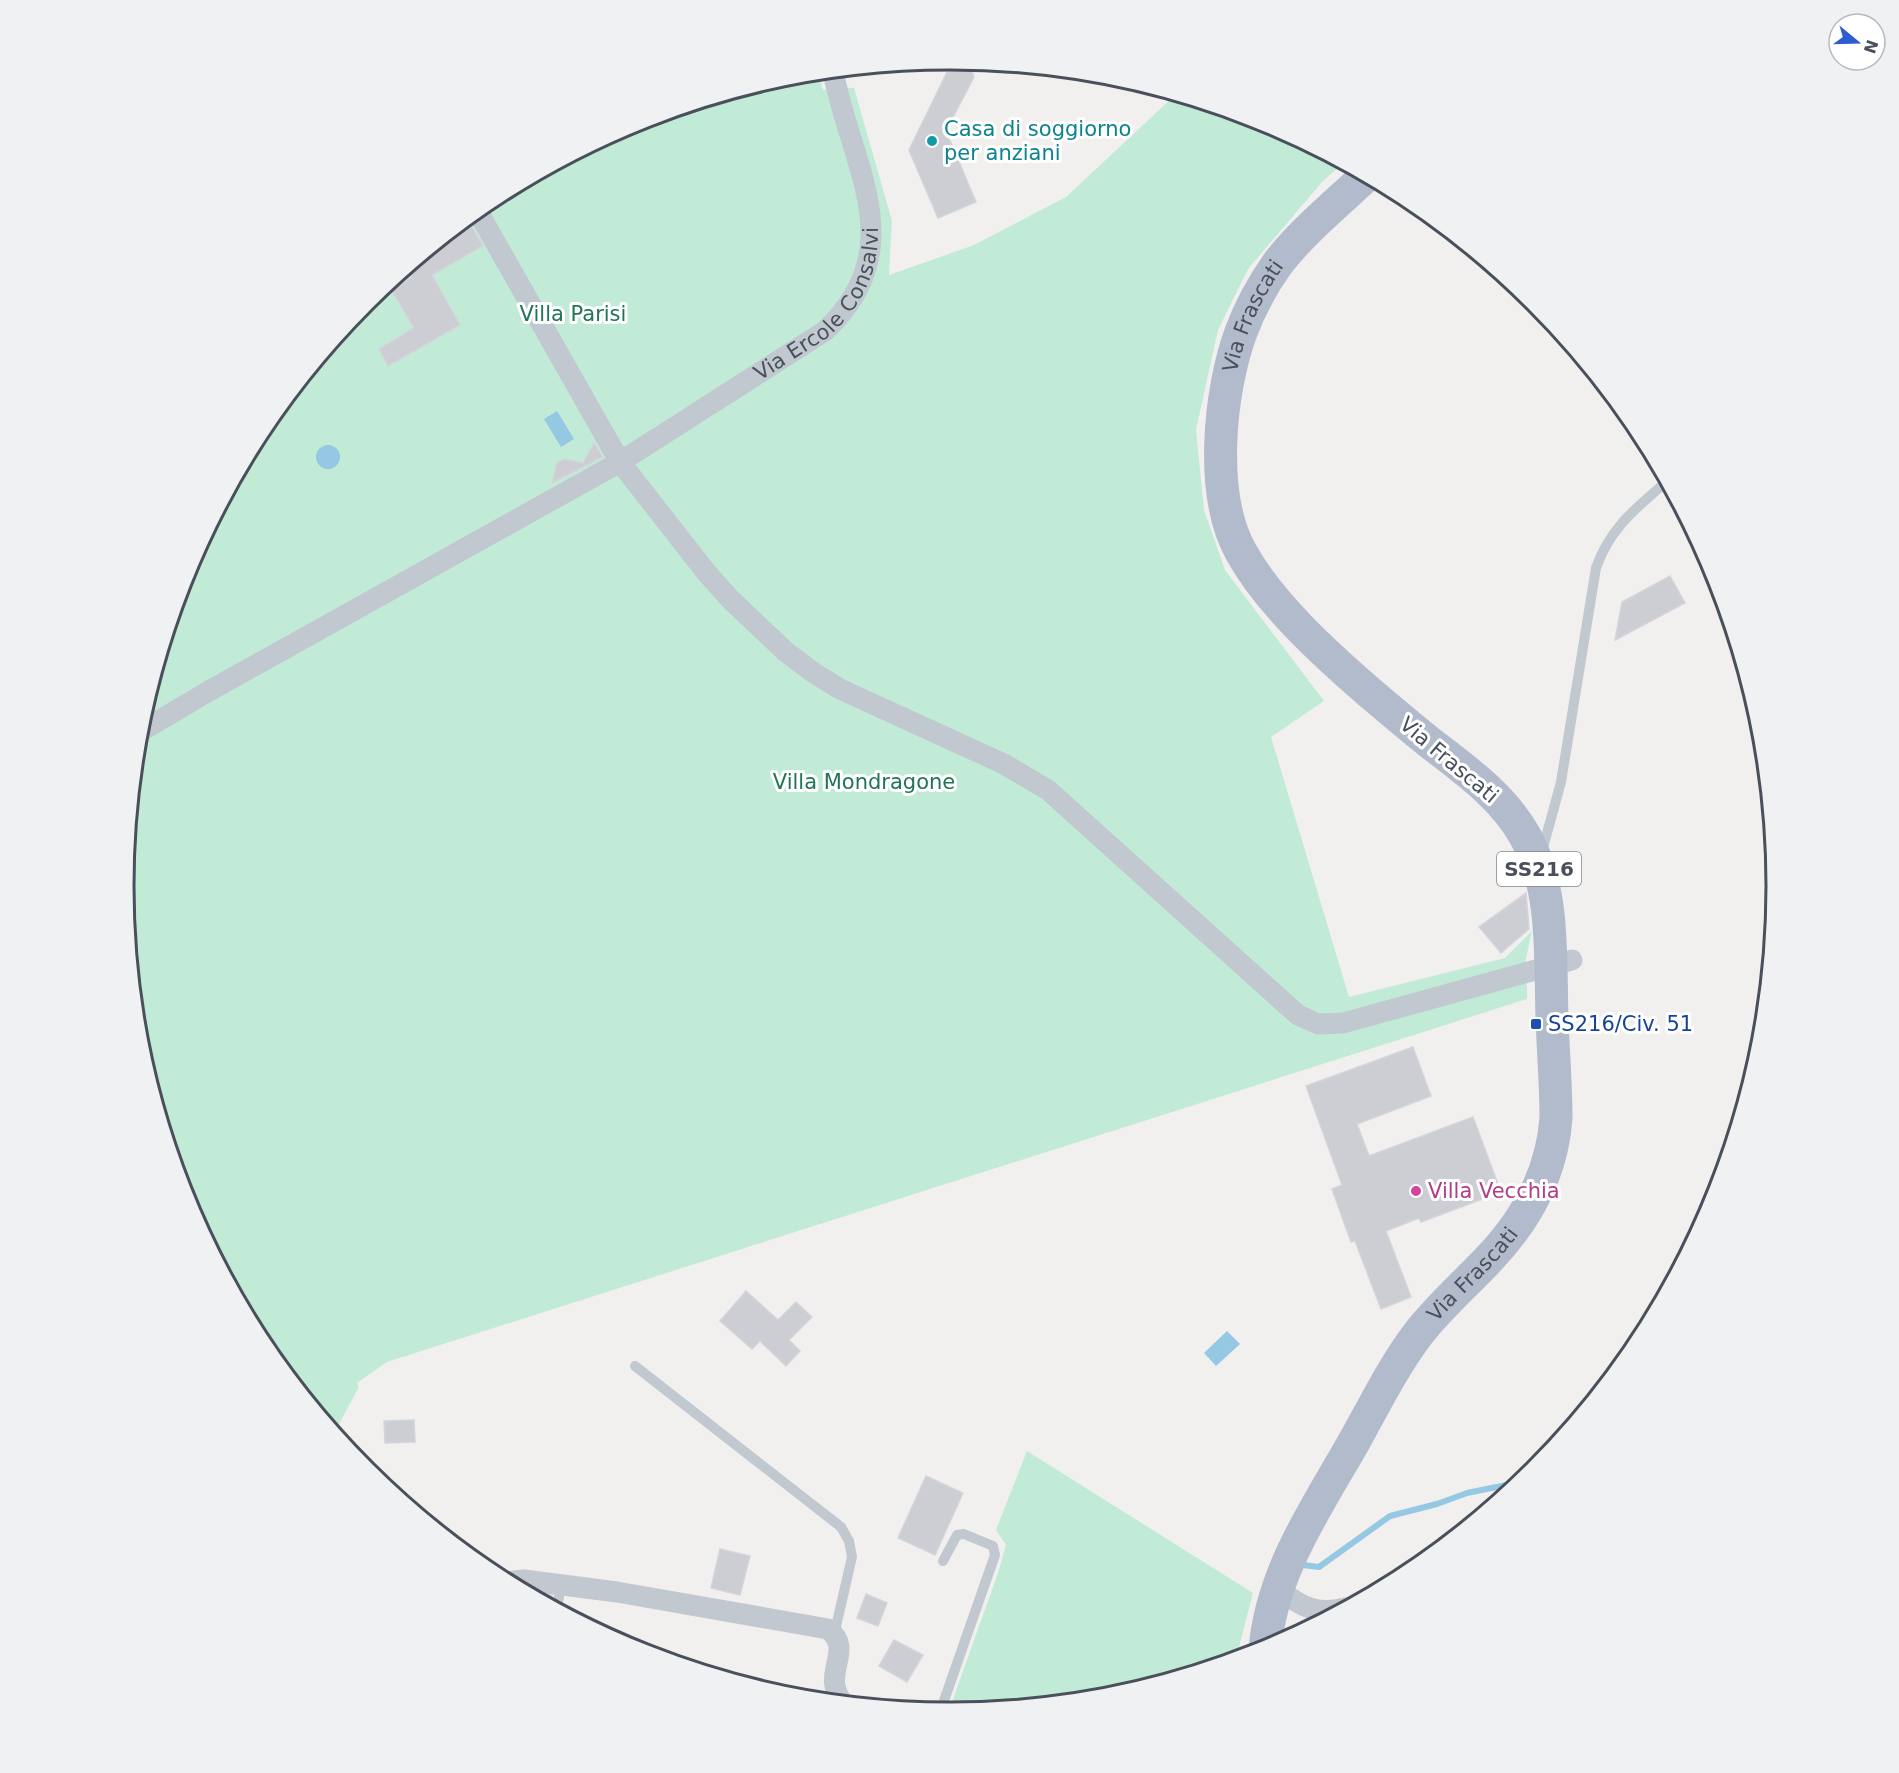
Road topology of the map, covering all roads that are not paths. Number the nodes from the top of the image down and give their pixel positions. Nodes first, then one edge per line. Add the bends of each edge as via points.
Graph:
1 (835, 78) edge
2 (1360, 181) edge
3 (482, 218) edge
4 (620, 462) junction
5 (1660, 487) edge
6 (149, 726) edge
7 (1538, 865) junction
8 (1561, 963) junction
9 (635, 1366) dead end
10 (943, 1561) dead end
11 (521, 1580) edge
12 (562, 1585) junction
13 (1277, 1589) junction
14 (558, 1602) edge
15 (1324, 1610) edge
16 (834, 1635) junction
17 (1267, 1638) edge
18 (1255, 1643) edge
19 (839, 1695) edge
20 (944, 1702) edge

1 - 4 street, Via Ercole Consalvi via 872,226 868,260 853,296 819,337
2 - 7 main road, Via Frascati / SS216 via 1282,259 1256,298 1240,333 1221,438 1227,517 1248,563 1285,610 1349,675 1499,800 1527,838
3 - 4 street
4 - 6 street, Via Ercole Consalvi
4 - 8 street via 718,586 786,652 840,689 1004,764 1047,790 1293,1011 1308,1020 1326,1025 1343,1023
5 - 7 lane via 1618,526 1596,568 1561,782
7 - 8 main road, Via Frascati / SS216
8 - 13 main road, Via Frascati / SS216 via 1553,1145 1534,1197 1508,1238 1429,1321 1404,1354 1308,1522
9 - 16 lane via 841,1527 852,1557
10 - 20 lane via 957,1535 964,1534 993,1546 995,1555
11 - 12 street
12 - 14 lane
12 - 16 street via 821,1627
13 - 15 street via 1299,1604
13 - 17 main road, Via Frascati / SS216
13 - 18 street
16 - 19 street via 839,1653 833,1680

